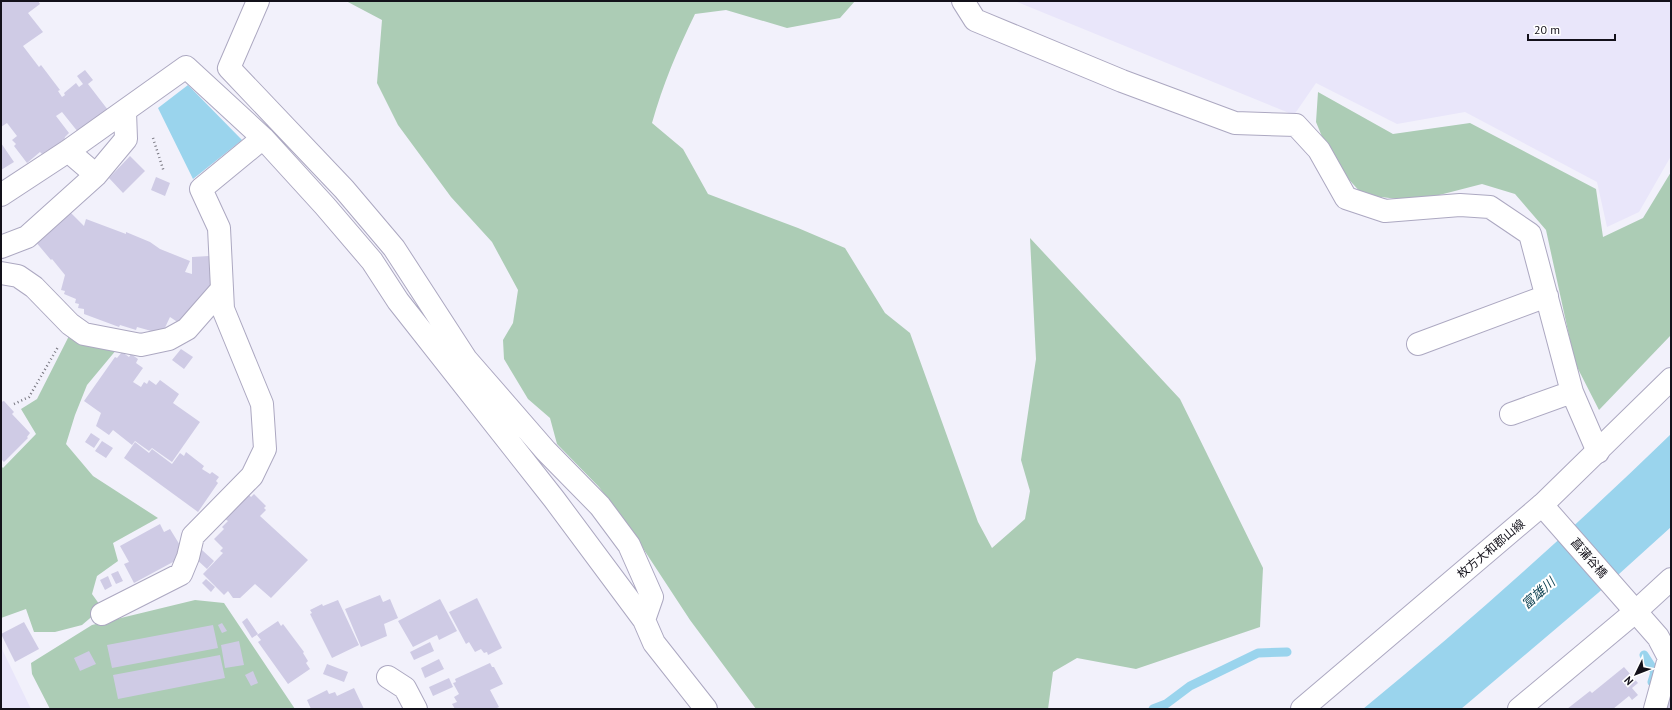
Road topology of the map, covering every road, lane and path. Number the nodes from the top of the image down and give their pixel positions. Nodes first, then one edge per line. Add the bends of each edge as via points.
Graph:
1 (258, 1) edge
2 (963, 1) edge
3 (125, 112) junction
4 (263, 138) junction
5 (68, 151) junction
6 (96, 175) junction
7 (1, 195) edge
8 (1, 248) edge
9 (1, 273) edge
10 (222, 289) junction
11 (1547, 296) junction
12 (70, 324) junction
13 (1418, 344) dead end
14 (1671, 379) edge
15 (1572, 392) junction
16 (14, 404) dead end
17 (1511, 414) dead end
18 (1598, 452) junction
19 (1542, 505) junction
20 (1671, 579) edge
21 (1635, 612) junction
22 (102, 614) dead end
23 (644, 620) junction
24 (388, 677) dead end
25 (416, 709) edge
26 (706, 709) edge
27 (1302, 709) edge
28 (1519, 709) edge
29 (1655, 709) edge

1 - 23 street via 229,68 344,189 394,248 466,359 546,451 600,506 629,545 652,597
2 - 11 street via 975,20 1122,81 1235,123 1296,125 1319,150 1346,198 1385,211 1460,205 1490,207 1530,234
3 - 4 street via 186,67
3 - 5 street
3 - 6 street via 126,139
4 - 10 street via 201,190 219,228
4 - 23 street via 326,206 372,261 398,301 554,500
5 - 6 street
5 - 7 street
6 - 8 street via 27,237
9 - 12 street via 18,276 34,288
10 - 12 street via 187,328 169,339 141,345 119,342 84,334
10 - 22 street via 224,309 262,404 265,449 252,476 193,536 181,574
11 - 13 street
11 - 15 street
12 - 16 path via 50,364 29,397
14 - 18 street, 枚方大和郡山線
15 - 17 street
15 - 18 street
18 - 19 street, 枚方大和郡山線
19 - 21 street, 菖蒲谷橋
19 - 27 street, 枚方大和郡山線
20 - 21 street
21 - 28 street
21 - 29 street, 菖蒲谷橋 via 1658,637 1670,658
23 - 26 street via 654,643
24 - 25 street via 405,688

